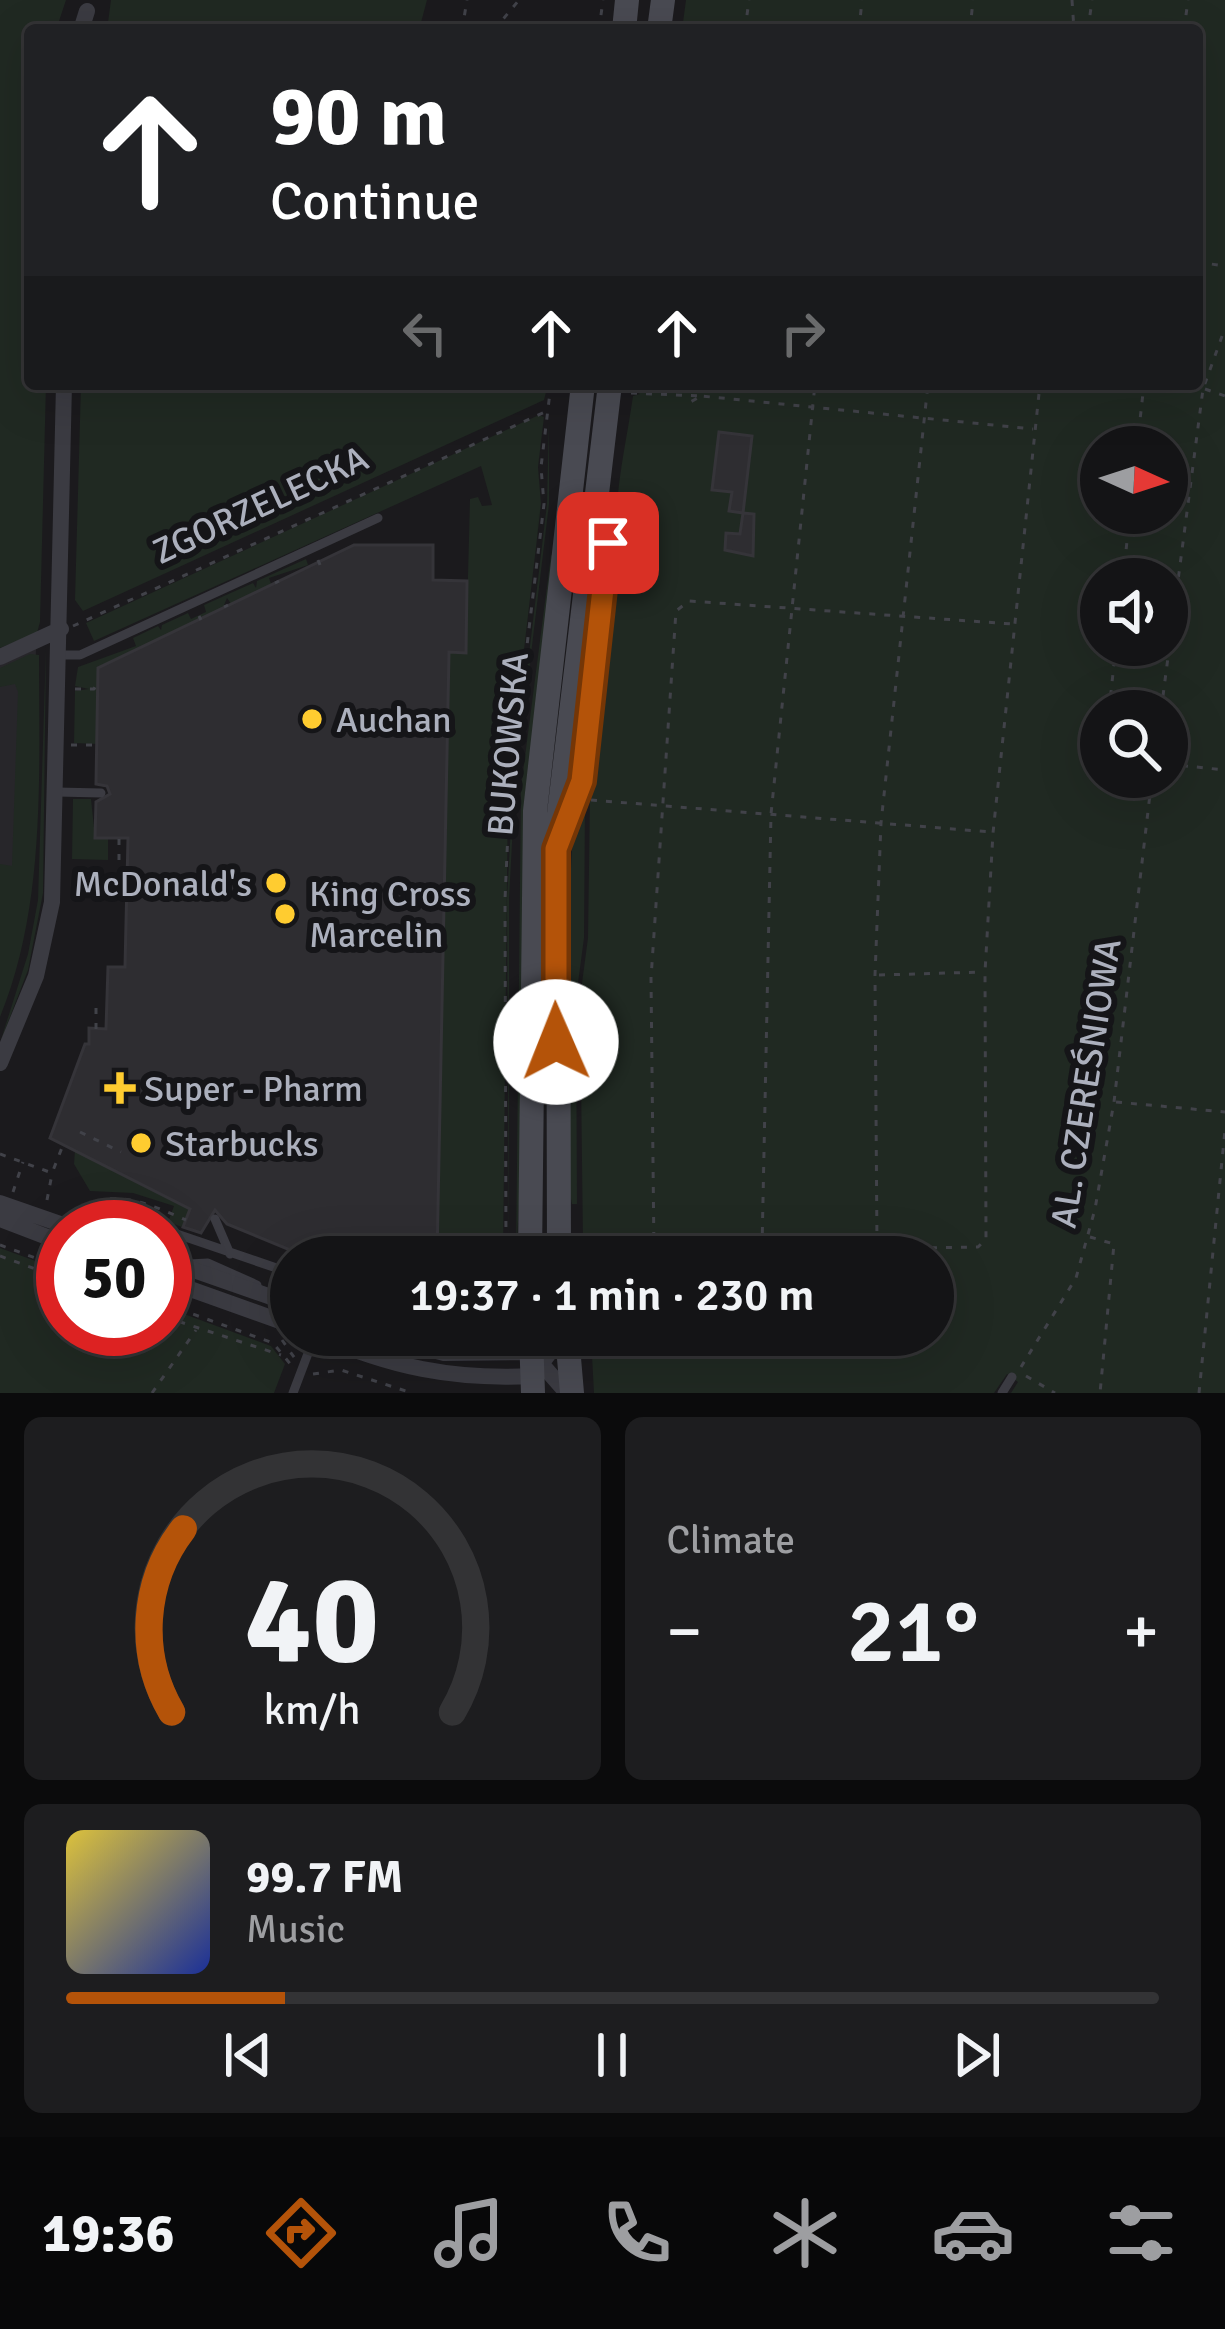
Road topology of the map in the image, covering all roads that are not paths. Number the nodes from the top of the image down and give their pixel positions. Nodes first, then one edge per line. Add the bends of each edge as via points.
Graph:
1 (87, 11) dead end
2 (83, 24) edge
3 (64, 390) edge
4 (578, 390) edge
5 (619, 390) edge
6 (378, 518) dead end
7 (61, 629) junction
8 (60, 655) junction
9 (0, 656) edge
10 (56, 792) junction
11 (101, 793) dead end
12 (0, 1059) edge
13 (6, 1198) edge
14 (36, 1212) edge
15 (0, 1219) edge
16 (36, 1233) edge
17 (530, 1236) edge
18 (567, 1236) edge
19 (192, 1240) edge
20 (198, 1242) junction
21 (230, 1254) junction
22 (270, 1266) edge
23 (192, 1270) edge
24 (192, 1290) edge
25 (270, 1297) edge
26 (270, 1318) edge
27 (308, 1356) edge
28 (377, 1356) edge
29 (469, 1356) edge
30 (567, 1356) edge
31 (534, 1364) edge
32 (1015, 1374) road end
33 (293, 1393) edge
34 (570, 1393) edge
35 (1002, 1393) edge

1 - 2 street
3 - 7 street
4 - 17 main road, BUKOWSKA via 534,833
5 - 18 main road, BUKOWSKA via 602,438 556,849
6 - 8 lane via 80,655
7 - 8 street
7 - 9 street
8 - 10 street
10 - 11 lane
10 - 12 street via 45,945
13 - 14 street
15 - 16 street
19 - 20 lane
20 - 21 lane
20 - 21 lane via 215,1220
21 - 22 lane
23 - 25 street
24 - 26 street
27 - 33 lane
28 - 31 street via 430,1374
29 - 31 street
30 - 34 main road
31 - 34 street
32 - 35 lane

